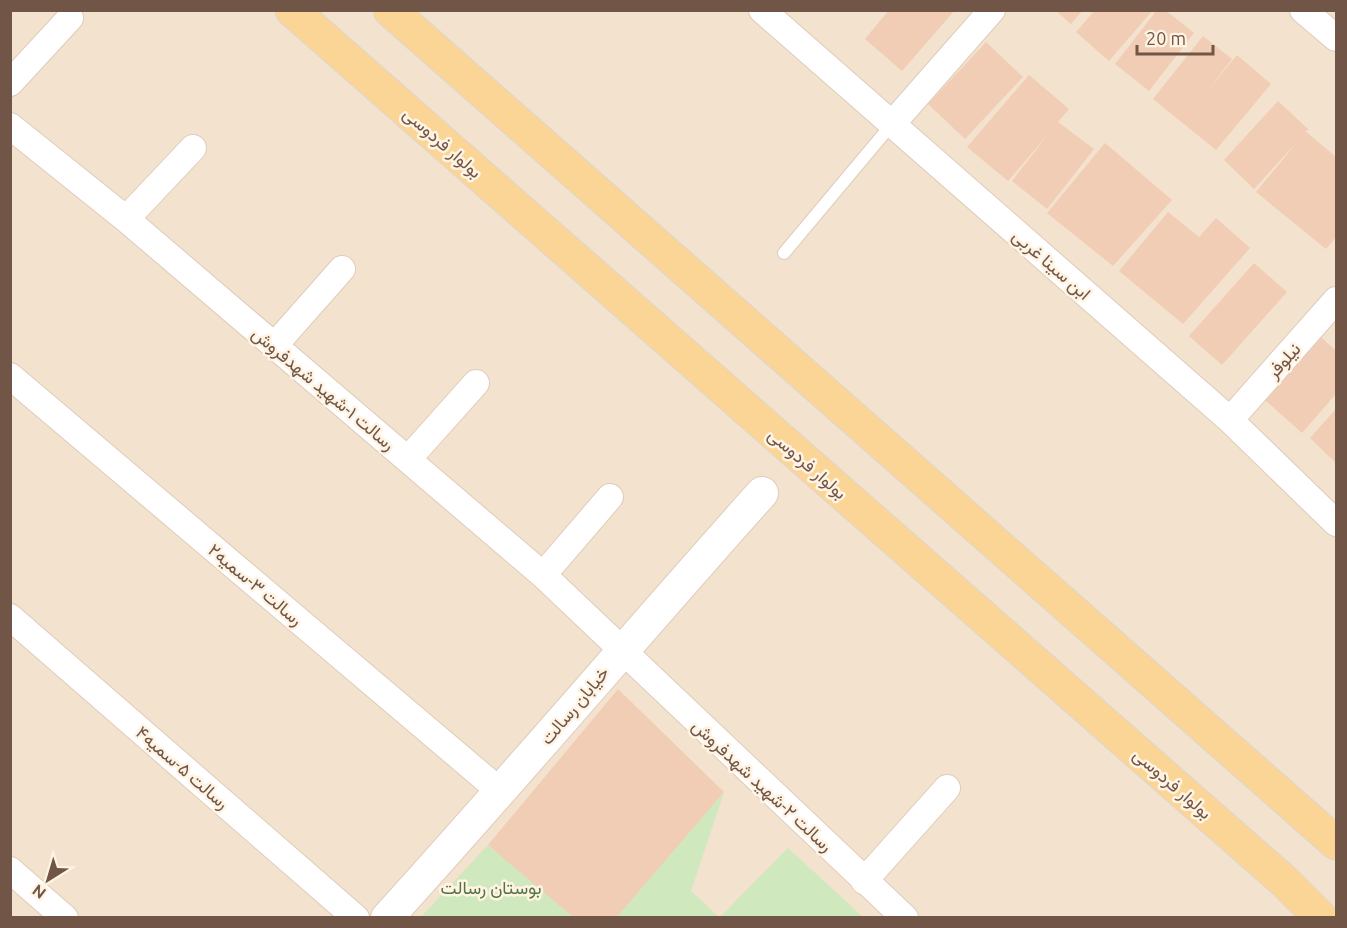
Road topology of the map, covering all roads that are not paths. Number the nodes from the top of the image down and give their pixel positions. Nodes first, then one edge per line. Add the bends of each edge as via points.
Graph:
1 (292, 10) edge
2 (390, 10) edge
3 (762, 10) edge
4 (992, 10) edge
5 (1303, 10) edge
6 (70, 18) dead end
7 (1336, 38) edge
8 (10, 84) edge
9 (892, 124) junction
10 (13, 135) edge
11 (193, 148) dead end
12 (126, 219) junction
13 (784, 253) dead end
14 (342, 269) dead end
15 (1336, 300) edge
16 (274, 346) junction
17 (10, 376) edge
18 (476, 383) dead end
19 (1230, 420) junction
20 (409, 459) junction
21 (762, 493) dead end
22 (610, 497) dead end
23 (1336, 523) edge
24 (543, 575) junction
25 (10, 617) edge
26 (621, 650) junction
27 (947, 788) dead end
28 (501, 792) junction
29 (1336, 843) edge
30 (10, 870) edge
31 (864, 881) junction
32 (1285, 882) junction
33 (65, 918) edge
34 (356, 918) edge
35 (387, 918) edge
36 (905, 918) edge
37 (1296, 918) edge
38 (1321, 918) edge

1 - 32 main road, بولوار فردوسی
2 - 29 main road
3 - 9 street, ابن سینا غربی
4 - 9 street
5 - 7 street
6 - 8 street
9 - 13 lane
9 - 19 street, ابن سینا غربی
10 - 12 street, رسالت ۱-شهید شهدفروش
11 - 12 street
12 - 16 street, رسالت ۱-شهید شهدفروش
14 - 16 street
15 - 19 street, نیلوفر
16 - 20 street, رسالت ۱-شهید شهدفروش
17 - 28 street, رسالت ۳-سمیه۲
18 - 20 street
19 - 23 street, ابن سینا غربی
20 - 24 street, رسالت ۱-شهید شهدفروش
21 - 26 street, خیابان رسالت
22 - 24 street
24 - 26 street, رسالت ۱-شهید شهدفروش
25 - 34 street, رسالت ۵-سمیه۴
26 - 28 street, خیابان رسالت
26 - 31 street, رسالت ۲-شهید شهدفروش
27 - 31 street
28 - 35 street, خیابان رسالت
30 - 33 street
31 - 36 street, رسالت ۲-شهید شهدفروش
32 - 37 main road
32 - 38 main road, بولوار فردوسی

